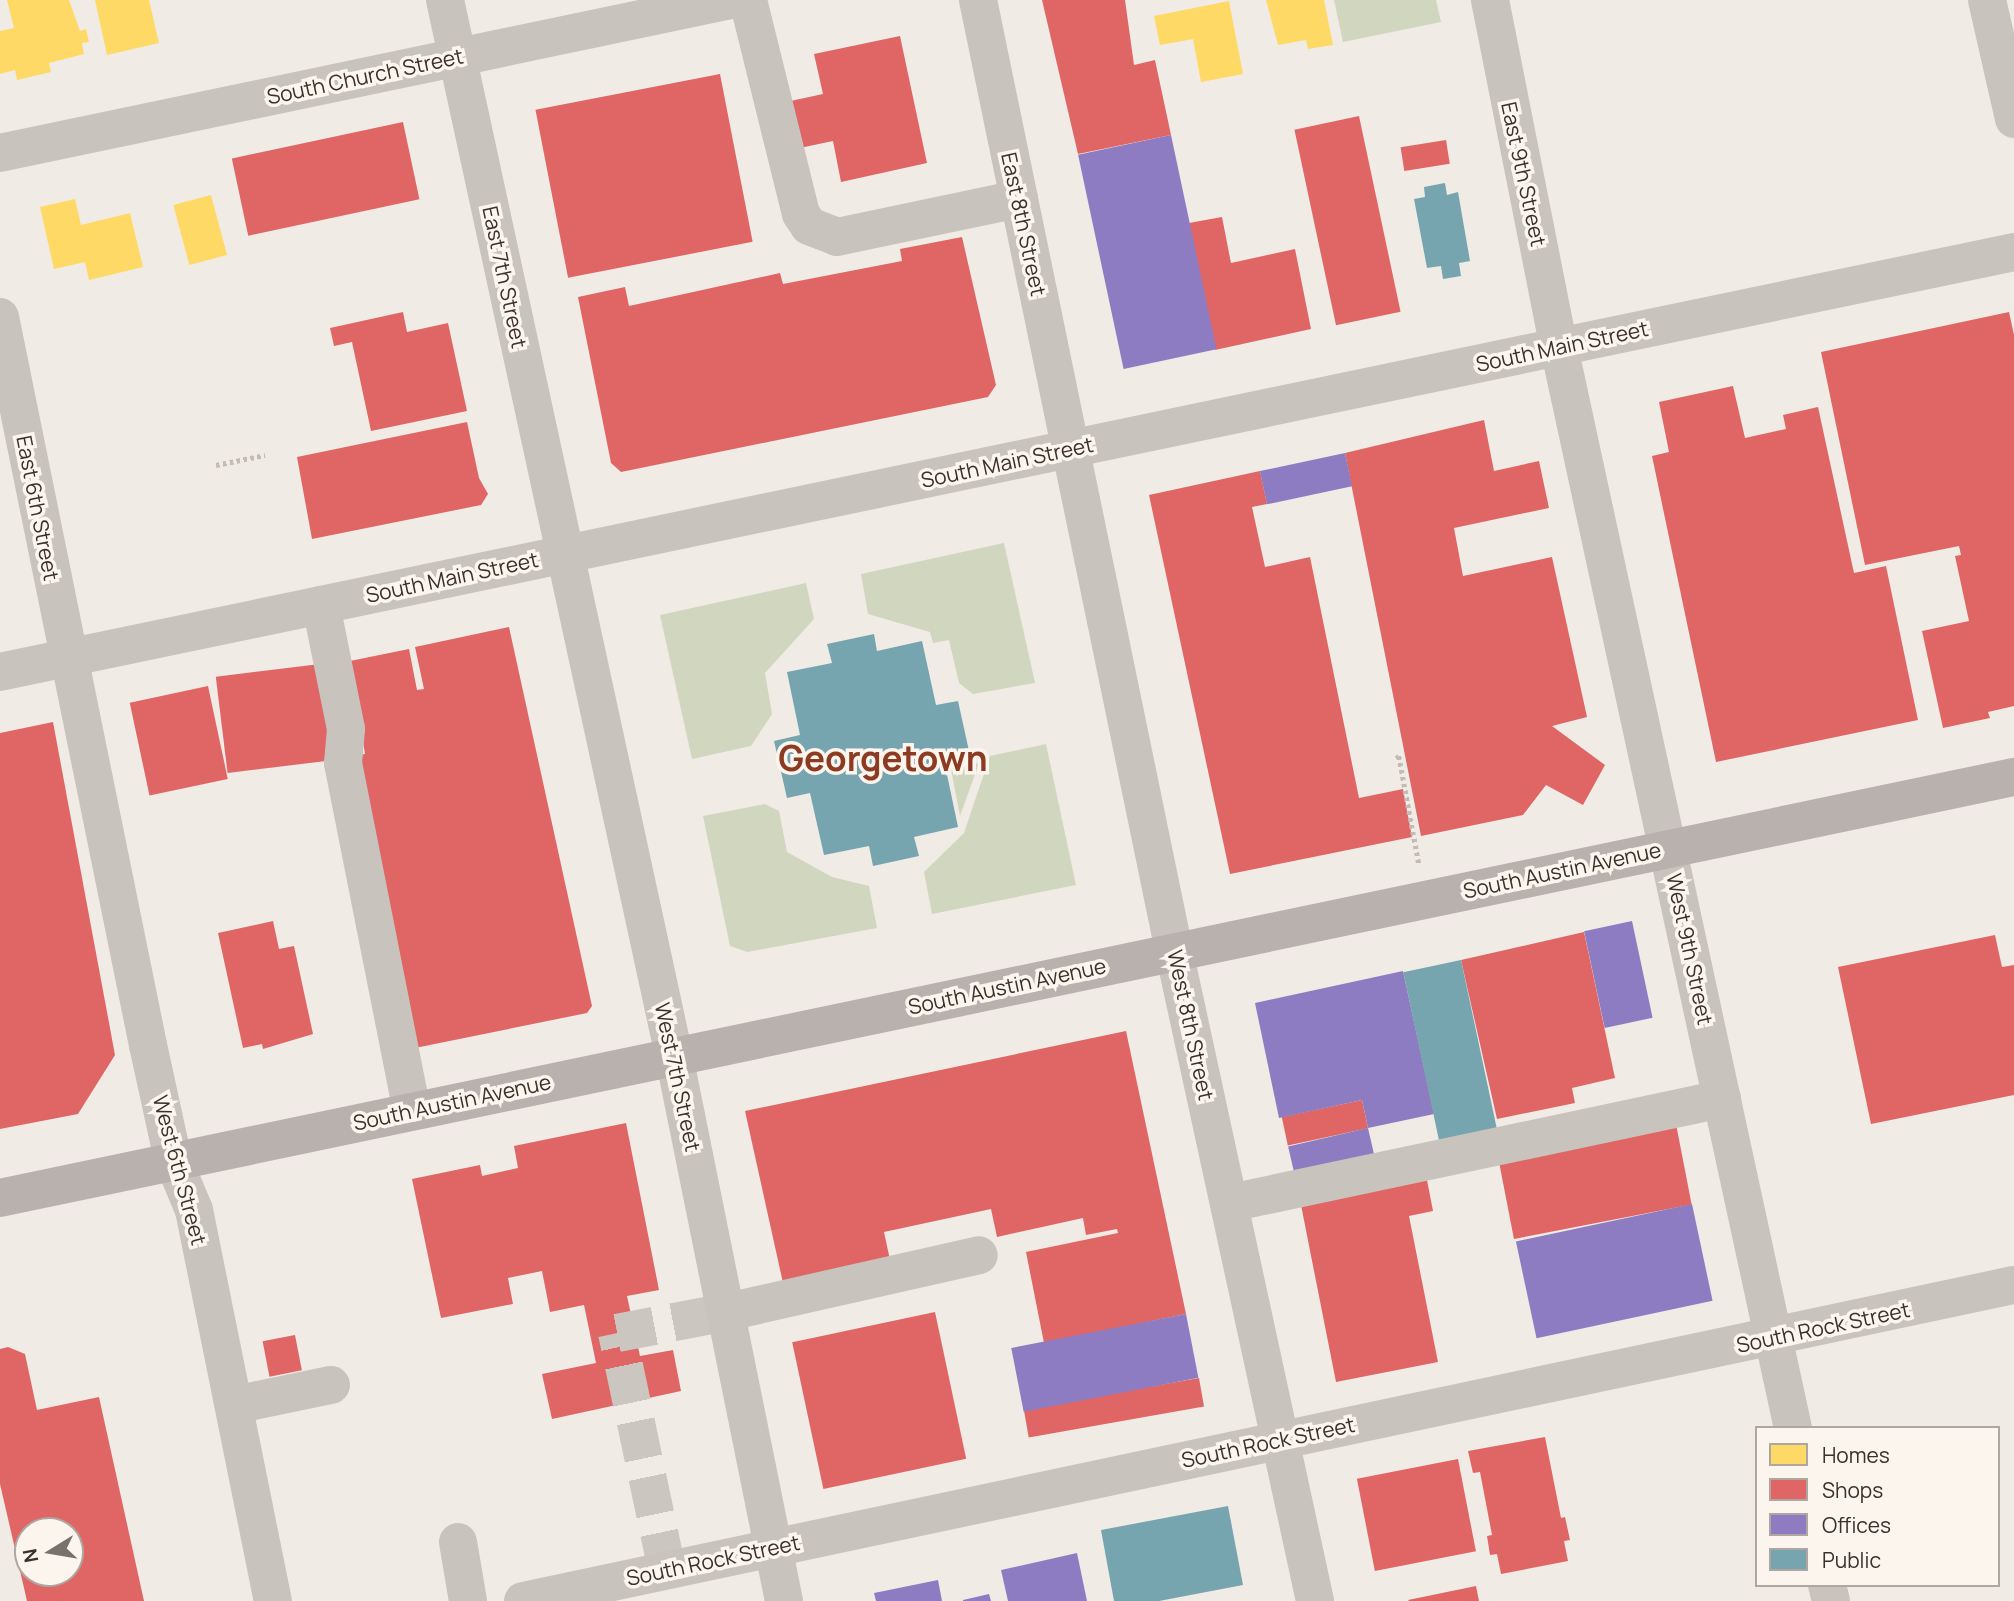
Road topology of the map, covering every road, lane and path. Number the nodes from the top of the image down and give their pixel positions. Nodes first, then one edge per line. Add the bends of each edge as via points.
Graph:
1 (445, 0) edge
2 (731, 0) edge
3 (748, 0) edge
4 (978, 0) edge
5 (1490, 0) edge
6 (1987, 0) edge
7 (457, 57) junction
8 (2014, 120) edge
9 (0, 153) edge
10 (1019, 199) junction
11 (2014, 252) edge
12 (0, 317) edge
13 (1559, 347) junction
14 (1071, 449) junction
15 (265, 455) dead end
16 (216, 465) dead end
17 (565, 554) junction
18 (321, 605) junction
19 (67, 658) junction
20 (0, 672) edge
21 (1396, 758) dead end
22 (2014, 777) edge
23 (1668, 848) junction
24 (1426, 899) junction
25 (1174, 951) junction
26 (674, 1056) junction
27 (1722, 1099) junction
28 (412, 1110) junction
29 (173, 1160) junction
30 (0, 1198) edge
31 (1230, 1203) junction
32 (979, 1255) dead end
33 (2014, 1285) edge
34 (727, 1312) junction
35 (1774, 1338) junction
36 (331, 1385) dead end
37 (234, 1405) junction
38 (1793, 1426) edge
39 (1281, 1439) junction
40 (458, 1542) dead end
41 (775, 1546) junction
42 (273, 1601) edge
43 (468, 1601) edge
44 (523, 1601) edge
45 (784, 1601) edge
46 (1315, 1601) edge

1 - 7 street, East 7th Street
2 - 7 street, South Church Street
3 - 10 street via 801,214 809,226 836,237
4 - 10 street, East 8th Street
5 - 13 street, East 9th Street
6 - 8 street
7 - 9 street, South Church Street
7 - 17 street, East 7th Street
10 - 14 street, East 8th Street
11 - 13 street, South Main Street
12 - 19 street, East 6th Street
13 - 14 street, South Main Street
13 - 23 street, West 9th Street
14 - 17 street, South Main Street
14 - 25 street, West 8th Street
15 - 16 path
17 - 18 street, South Main Street
17 - 26 street, West 7th Street
18 - 19 street, South Main Street
18 - 28 street via 346,729 343,763
19 - 20 street, South Main Street
19 - 29 street, West 6th Street
21 - 24 path via 1399,756
22 - 23 main road, South Austin Avenue
23 - 24 main road, South Austin Avenue
23 - 27 street, West 9th Street
24 - 25 main road, South Austin Avenue
25 - 26 main road, South Austin Avenue
25 - 31 street, West 8th Street
26 - 28 main road, South Austin Avenue
26 - 34 street, West 7th Street
27 - 31 street
27 - 35 street, West 9th Street
28 - 29 main road, South Austin Avenue
29 - 30 main road, South Austin Avenue
29 - 37 street, West 6th Street via 194,1210
31 - 39 street, West 8th Street
32 - 34 street
33 - 35 street, South Rock Street
34 - 41 street, West 7th Street
35 - 38 street, West 9th Street
35 - 39 street, South Rock Street
36 - 37 street
37 - 42 street, West 6th Street
39 - 41 street, South Rock Street
39 - 46 street, West 8th Street
40 - 43 street
41 - 44 street, South Rock Street
41 - 45 street, West 7th Street

